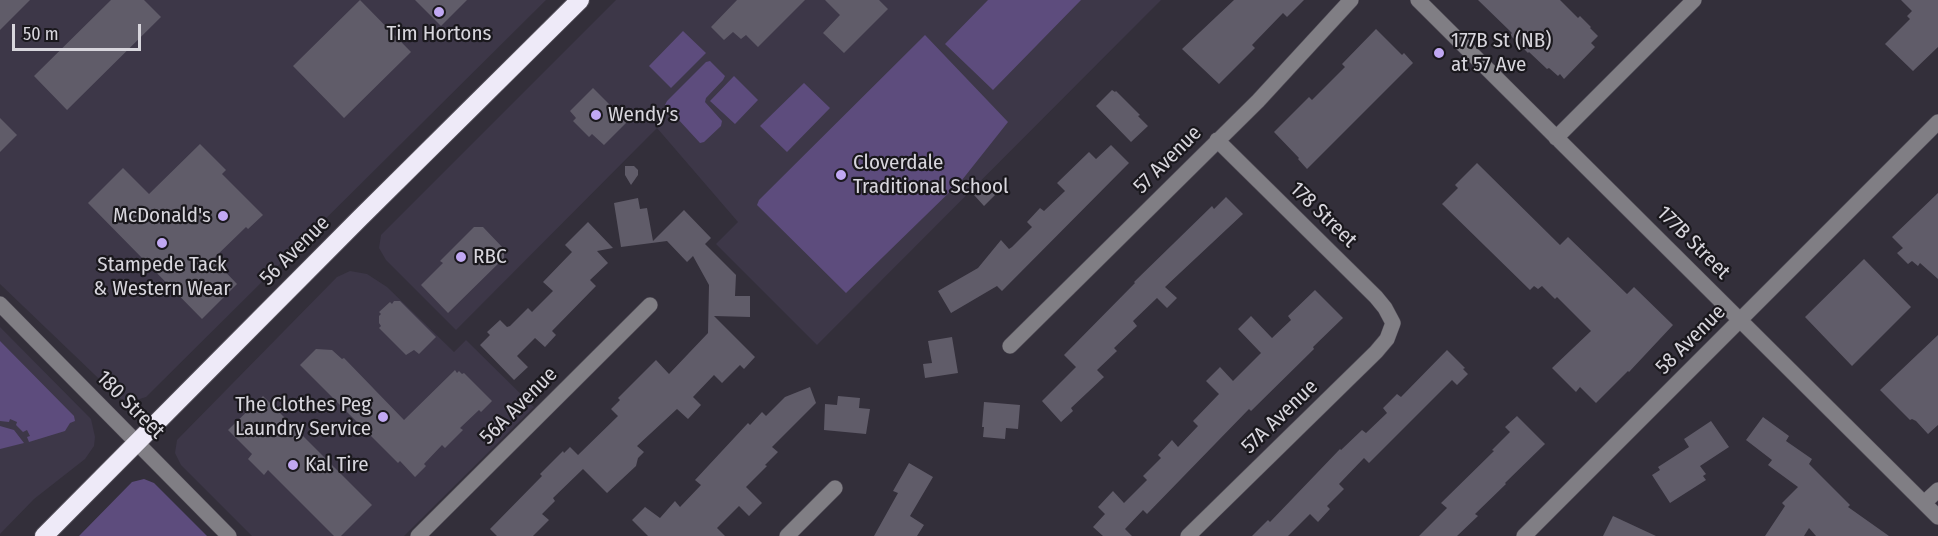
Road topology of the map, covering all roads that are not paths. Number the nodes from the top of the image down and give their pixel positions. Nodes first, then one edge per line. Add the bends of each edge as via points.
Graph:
1 (580, 0) edge
2 (1351, 0) edge
3 (1418, 0) edge
4 (1694, 0) edge
5 (1938, 122) edge
6 (1556, 138) junction
7 (1217, 140) junction
8 (0, 304) edge
9 (650, 305) dead end
10 (1740, 320) junction
11 (1393, 324) joint
12 (1010, 346) dead end
13 (137, 442) junction
14 (835, 488) dead end
15 (1938, 490) edge
16 (1924, 503) junction
17 (1938, 518) edge
18 (44, 536) edge
19 (230, 536) edge
20 (418, 536) edge
21 (787, 536) edge
22 (1188, 536) edge
23 (1524, 536) edge

1 - 13 highway, 56 Avenue
2 - 7 street, 57 Avenue
3 - 6 street, 177B Street
4 - 6 street
5 - 10 street, 58 Avenue
6 - 10 street, 177B Street
7 - 11 street, 178 Street via 1376,297
7 - 12 street, 57 Avenue
8 - 13 street, 180 Street
9 - 20 street, 56A Avenue
10 - 16 street, 177B Street
10 - 23 street, 58 Avenue
11 - 22 street, 57A Avenue via 1376,352
13 - 18 highway, 56 Avenue
13 - 19 street, 180 Street
14 - 21 street
15 - 16 street
16 - 17 street, 177B Street

